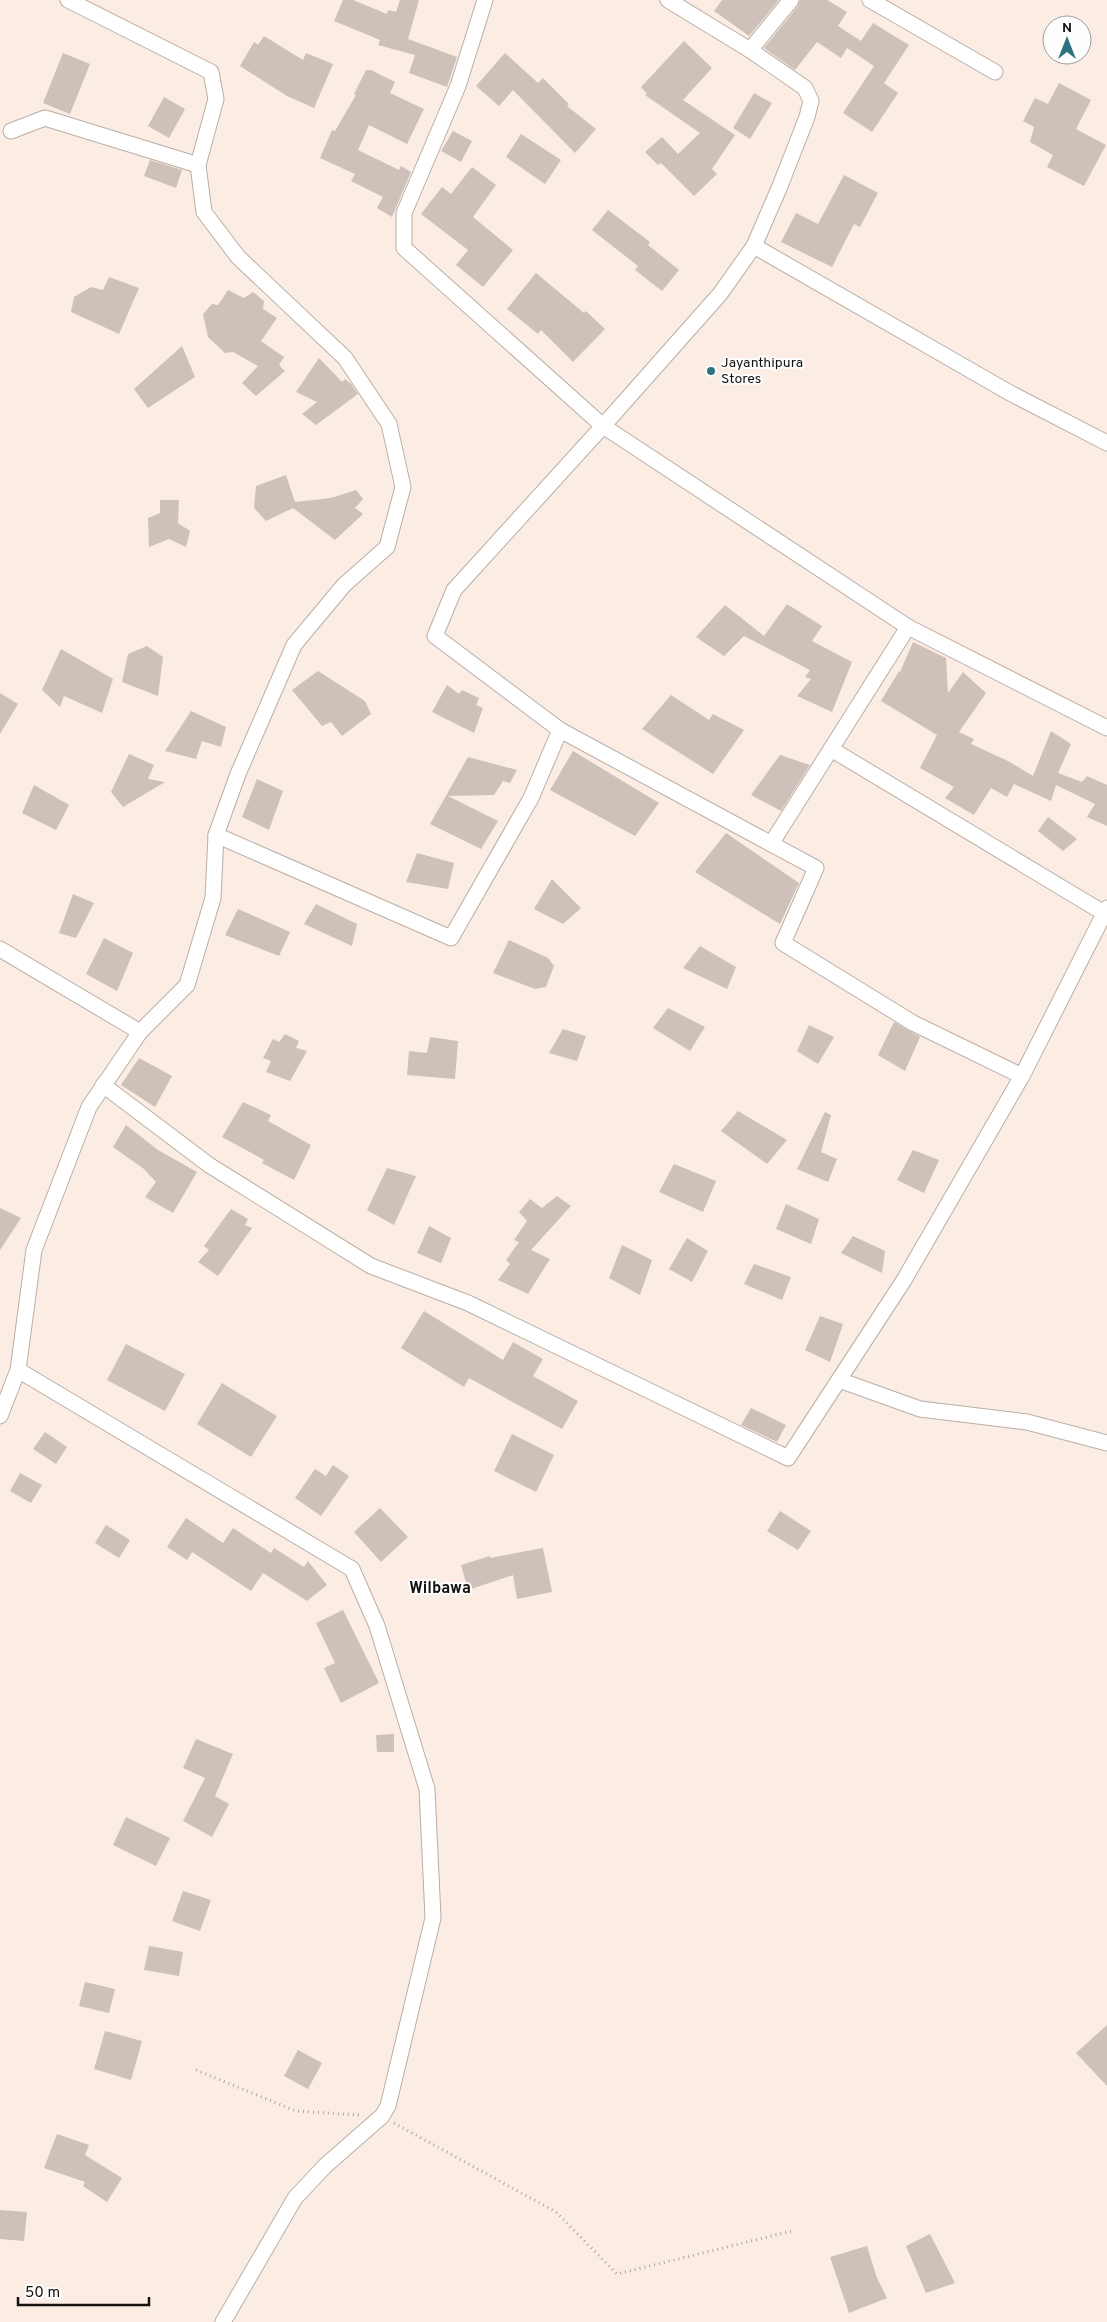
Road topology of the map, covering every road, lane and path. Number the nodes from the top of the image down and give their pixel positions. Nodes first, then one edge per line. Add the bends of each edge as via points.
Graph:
1 (68, 0) edge
2 (485, 0) edge
3 (668, 0) edge
4 (791, 0) edge
5 (870, 0) edge
6 (750, 50) junction
7 (996, 72) dead end
8 (11, 132) dead end
9 (198, 164) junction
10 (754, 246) junction
11 (604, 426) junction
12 (1107, 444) edge
13 (908, 627) junction
14 (1107, 728) edge
15 (560, 730) junction
16 (831, 749) junction
17 (216, 835) junction
18 (771, 844) junction
19 (1105, 910) edge
20 (0, 949) edge
21 (140, 1032) junction
22 (1022, 1076) junction
23 (103, 1085) junction
24 (18, 1370) junction
25 (839, 1380) junction
26 (0, 1416) edge
27 (1107, 1443) edge
28 (196, 2070) dead end
29 (382, 2116) junction
30 (792, 2231) dead end
31 (223, 2322) edge

1 - 9 street via 211,72 216,99
2 - 11 street via 458,86 404,213 404,248
3 - 6 street
4 - 6 street
5 - 7 street
6 - 10 street via 804,88 811,101
8 - 9 street via 45,118
9 - 17 street via 204,212 238,257 345,358 389,424 403,487 387,548 344,585 294,645 238,774
10 - 11 street via 720,294
10 - 12 street via 1010,393
11 - 13 street
11 - 15 street via 454,590 435,636
13 - 14 street
13 - 16 street
15 - 17 street via 531,798 451,938
15 - 18 street
16 - 18 street
16 - 19 street
17 - 21 street via 214,898 187,985
18 - 22 street via 816,868 783,943 913,1023
19 - 22 street
20 - 21 street
21 - 23 street
22 - 25 street via 904,1280
23 - 24 street via 89,1107 34,1250
23 - 25 street via 208,1165 371,1266 468,1303 788,1458
24 - 26 street
24 - 29 street via 352,1569 377,1626 427,1789 432,1918 388,2106
25 - 27 street via 920,1409 1027,1422
28 - 29 path via 296,2111
29 - 30 path via 556,2212 617,2274
29 - 31 street via 325,2166 295,2198

